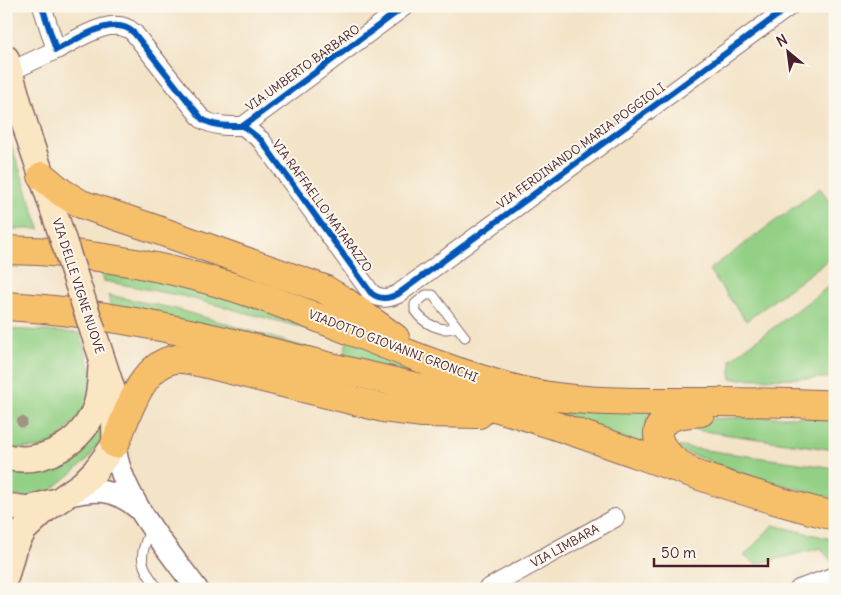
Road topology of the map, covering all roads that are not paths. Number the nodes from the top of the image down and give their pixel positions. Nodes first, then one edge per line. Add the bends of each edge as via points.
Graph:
1 (42, 6) edge
2 (405, 6) edge
3 (790, 6) edge
4 (56, 50) junction
5 (8, 72) edge
6 (244, 126) junction
7 (42, 176) junction
8 (11, 250) edge
9 (416, 292) junction
10 (383, 298) joint
11 (19, 306) edge
12 (456, 327) junction
13 (464, 337) dead end
14 (101, 357) junction
15 (426, 361) junction
16 (769, 402) junction
17 (835, 405) edge
18 (520, 414) junction
19 (115, 444) junction
20 (6, 457) edge
21 (741, 491) junction
22 (65, 496) junction
23 (6, 506) edge
24 (835, 516) edge
25 (616, 518) dead end
26 (147, 519) junction
27 (6, 576) edge
28 (835, 576) edge
29 (158, 589) edge
30 (196, 589) edge
31 (487, 589) edge
32 (799, 589) edge

1 - 4 street
2 - 6 street, VIA UMBERTO BARBARO
3 - 9 street, VIA FERDINANDO MARIA POGGIOLI
4 - 5 street
4 - 6 street, VIA UMBERTO BARBARO via 101,28 127,27 207,122
5 - 7 main road, VIA DELLE VIGNE NUOVE
6 - 10 street, VIA RAFFAELLO MATARAZZO via 260,140 371,293
7 - 14 main road, VIA DELLE VIGNE NUOVE, bridge
7 - 15 main road via 82,204 324,289
8 - 15 main road, VIADOTTO GIOVANNI GRONCHI via 122,262 231,287
9 - 10 street, VIA FERDINANDO MARIA POGGIOLI
9 - 12 lane via 433,296
9 - 12 lane via 414,307 418,316 444,329
11 - 18 main road, VIADOTTO GIOVANNI GRONCHI via 170,328
12 - 13 lane
14 - 19 main road, VIA DELLE VIGNE NUOVE via 114,395
14 - 20 main road via 98,398 88,422 79,433 64,448 44,456
15 - 16 main road, VIADOTTO GIOVANNI GRONCHI via 513,388 569,398 623,402
16 - 17 main road, VIADOTTO GIOVANNI GRONCHI
16 - 21 main road via 674,416 659,430 663,449 678,465
18 - 19 main road via 394,410 176,360 157,368 144,381
18 - 21 main road, VIADOTTO GIOVANNI GRONCHI
19 - 22 main road via 95,471
19 - 26 street, VIA DELLE VIGNE NUOVE via 120,470
21 - 24 main road, VIADOTTO GIOVANNI GRONCHI
22 - 23 main road via 31,508
22 - 26 street, VIA DELLE VIGNE NUOVE via 91,490 104,491 122,498
22 - 27 main road via 44,510 24,530 13,550
25 - 31 street, VIA LIMBARA
26 - 29 lane via 142,563
26 - 30 street, VIA DELLE VIGNE NUOVE
28 - 32 street

